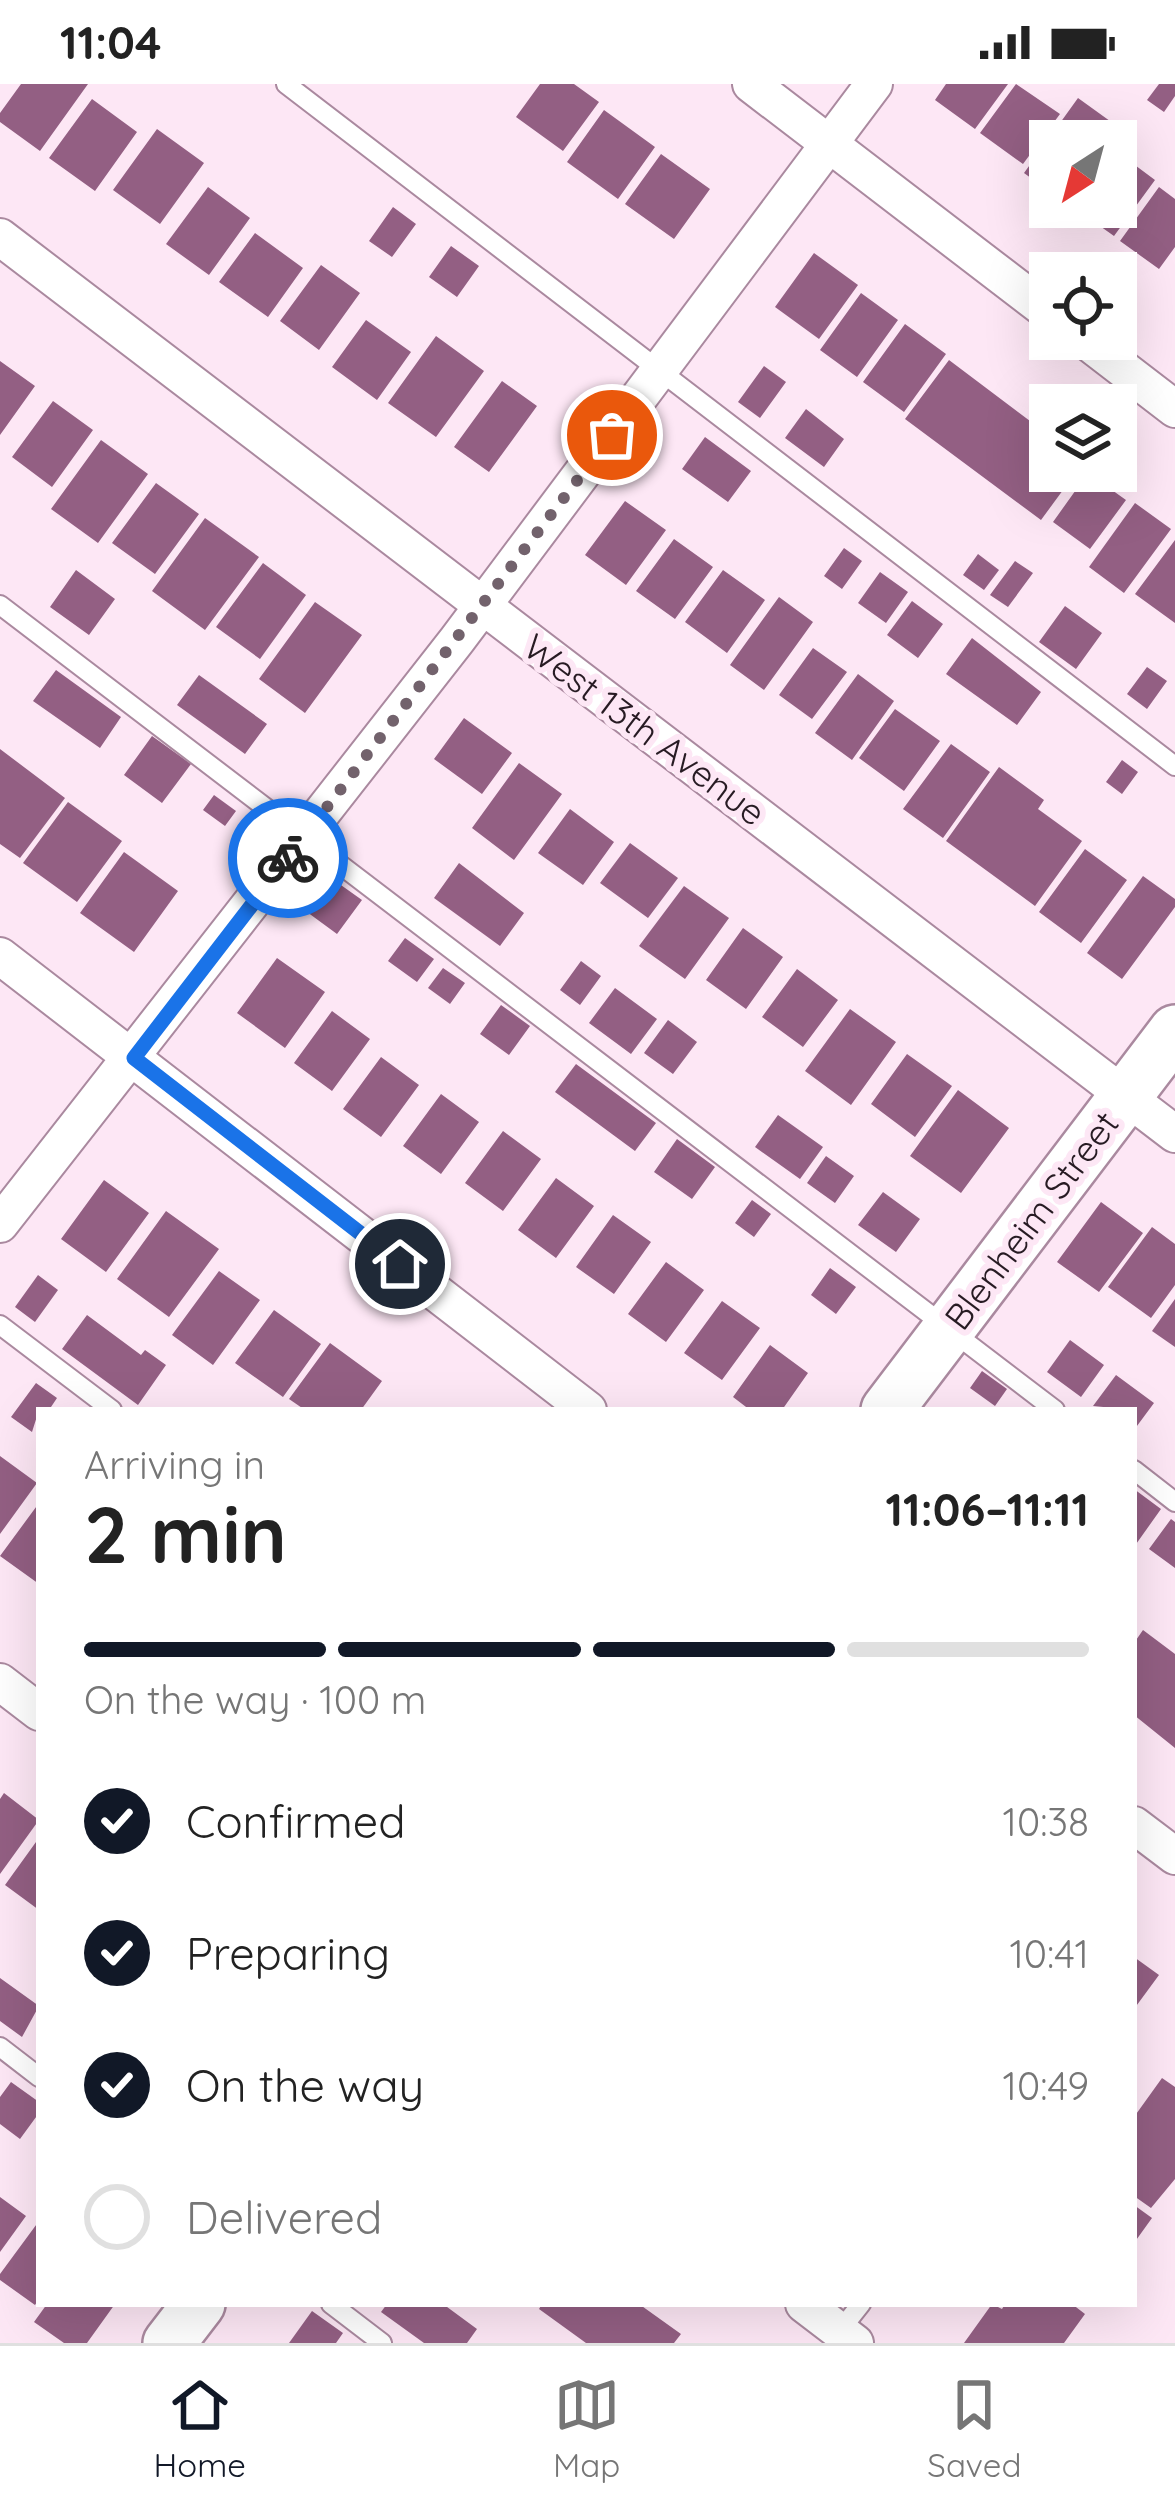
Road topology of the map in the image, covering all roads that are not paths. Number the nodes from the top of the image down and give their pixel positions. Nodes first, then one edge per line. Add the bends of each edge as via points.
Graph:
1 (286, 84) edge
2 (751, 84) edge
3 (874, 84) edge
4 (829, 143) junction
5 (0, 237) edge
6 (1029, 297) edge
7 (1111, 360) edge
8 (662, 370) junction
9 (1175, 409) edge
10 (0, 605) edge
11 (482, 605) junction
12 (1175, 766) edge
13 (304, 837) junction
14 (0, 956) edge
15 (1175, 1031) edge
16 (134, 1058) junction
17 (1125, 1096) junction
18 (1175, 1134) edge
19 (0, 1223) edge
20 (0, 1324) edge
21 (949, 1329) junction
22 (108, 1407) edge
23 (584, 1407) edge
24 (889, 1407) edge
25 (1051, 1407) edge
26 (1137, 1472) edge
27 (1175, 1502) edge
28 (0, 1682) edge
29 (36, 1710) edge
30 (1137, 1827) edge
31 (1175, 1856) edge
32 (0, 2048) edge
33 (36, 2075) edge
34 (197, 2307) edge
35 (335, 2307) edge
36 (809, 2307) edge
37 (846, 2330) edge
38 (169, 2343) edge
39 (382, 2343) edge

1 - 8 lane
2 - 4 street
3 - 4 street
4 - 6 street
4 - 8 street
5 - 11 street, West 13th Avenue
7 - 9 street
8 - 11 street
8 - 12 lane
10 - 13 lane
11 - 13 street
11 - 17 street, West 13th Avenue
13 - 16 street
13 - 21 lane
14 - 16 street
15 - 17 street, Blenheim Street
16 - 19 street
16 - 23 street
17 - 18 street, West 13th Avenue
17 - 21 street, Blenheim Street
20 - 22 lane
21 - 24 street, Blenheim Street
21 - 25 lane
26 - 27 lane
28 - 29 street
30 - 31 street
32 - 33 lane
34 - 38 street
35 - 39 lane
36 - 37 street

